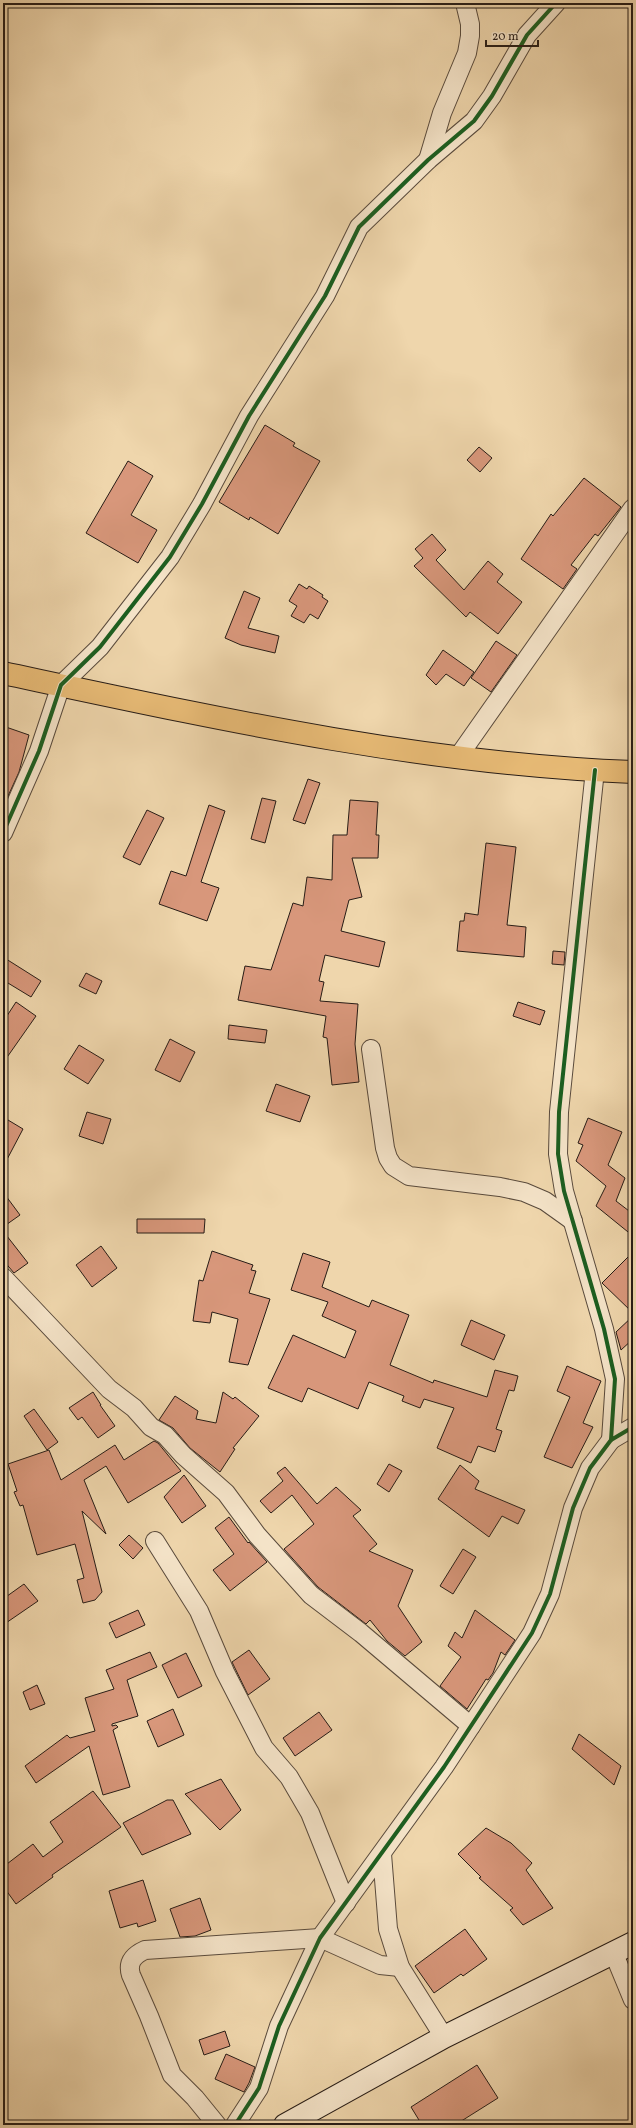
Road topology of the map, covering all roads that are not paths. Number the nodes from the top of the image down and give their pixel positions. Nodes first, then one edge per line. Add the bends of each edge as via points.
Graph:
1 (465, 3) edge
2 (556, 3) edge
3 (428, 160) junction
4 (633, 508) edge
5 (3, 673) edge
6 (61, 685) junction
7 (458, 757) junction
8 (596, 770) junction
9 (633, 772) edge
10 (3, 834) edge
11 (372, 1049) dead end
12 (573, 1221) junction
13 (3, 1277) edge
14 (633, 1427) edge
15 (611, 1440) junction
16 (155, 1541) dead end
17 (471, 1726) junction
18 (382, 1854) junction
19 (346, 1903) junction
20 (320, 1938) junction
21 (633, 1943) edge
22 (614, 1954) junction
23 (400, 1967) junction
24 (633, 2000) edge
25 (444, 2037) junction
26 (310, 2118) edge
27 (218, 2125) edge
28 (235, 2125) edge
29 (284, 2125) edge

1 - 3 street via 470,24 467,53 440,119
2 - 3 street via 527,35 492,96 474,121
3 - 6 street via 359,227 325,296 249,416 202,504 170,557 100,648
4 - 7 street
5 - 6 highway
6 - 7 highway via 319,736
6 - 10 street via 39,751
7 - 8 highway
8 - 9 highway
8 - 12 street via 559,1112 558,1154 564,1191
11 - 12 street via 386,1148 393,1166 410,1176 524,1192 545,1201
12 - 15 street via 604,1329 615,1379
13 - 17 street via 109,1389 134,1408 151,1428 165,1435 183,1455 226,1493 257,1535 311,1595 361,1633
14 - 15 street
15 - 17 street via 590,1468 573,1508 550,1594 532,1633
16 - 19 street via 199,1611 225,1672 264,1748 289,1776 310,1813
17 - 18 street
18 - 19 street
18 - 23 street via 388,1929
19 - 20 street
20 - 23 street via 380,1965
20 - 27 street via 145,1950 132,1960 129,1968 131,1975 172,2074
20 - 28 street via 279,2026 259,2088
21 - 22 main road
22 - 24 street
22 - 25 main road
23 - 25 street
25 - 26 main road
26 - 29 main road

